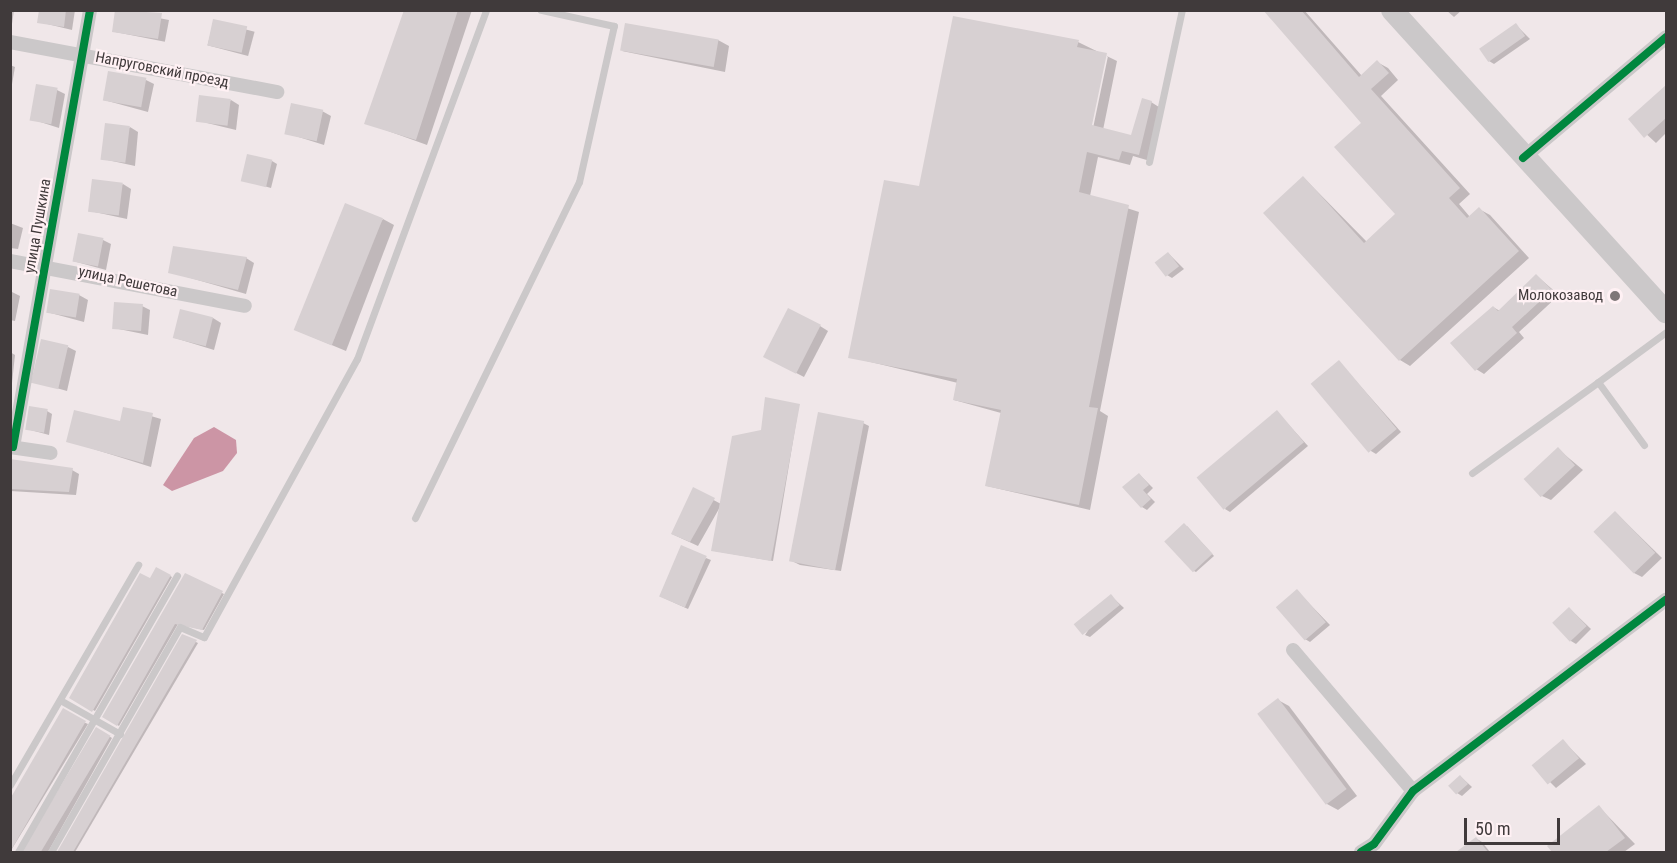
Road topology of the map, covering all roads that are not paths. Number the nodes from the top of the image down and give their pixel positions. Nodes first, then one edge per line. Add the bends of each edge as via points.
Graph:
1 (90, 10) edge
2 (486, 10) edge
3 (541, 10) edge
4 (1182, 10) edge
5 (1392, 10) edge
6 (1666, 37) edge
7 (10, 42) edge
8 (82, 55) junction
9 (277, 92) dead end
10 (1523, 158) junction
11 (1149, 162) dead end
12 (10, 261) edge
13 (45, 265) junction
14 (245, 306) dead end
15 (1666, 312) edge
16 (1666, 332) edge
17 (1598, 382) junction
18 (1644, 445) dead end
19 (12, 447) edge
20 (51, 453) dead end
21 (1472, 472) dead end
22 (415, 518) dead end
23 (138, 565) dead end
24 (177, 575) dead end
25 (1666, 600) edge
26 (1293, 650) dead end
27 (60, 700) junction
28 (94, 720) junction
29 (120, 735) junction
30 (10, 785) edge
31 (1413, 791) junction
32 (18, 852) edge
33 (51, 852) edge
34 (1361, 852) edge

1 - 8 street, улица Пушкина
2 - 29 lane via 357,359 204,637 180,627
3 - 22 lane via 614,26 579,182
4 - 11 lane
5 - 10 highway
6 - 10 street
7 - 8 street, Напруговский проезд
8 - 9 street, Напруговский проезд
8 - 13 street, улица Пушкина
10 - 15 highway
12 - 13 street, улица Решетова
13 - 14 street, улица Решетова
13 - 19 street, улица Пушкина
16 - 17 lane
17 - 18 lane
17 - 21 lane
19 - 20 street
23 - 27 lane
24 - 28 lane
25 - 31 street
26 - 31 street
27 - 28 lane
27 - 30 lane
28 - 29 lane
28 - 32 lane
29 - 33 lane
31 - 34 street via 1374,844

